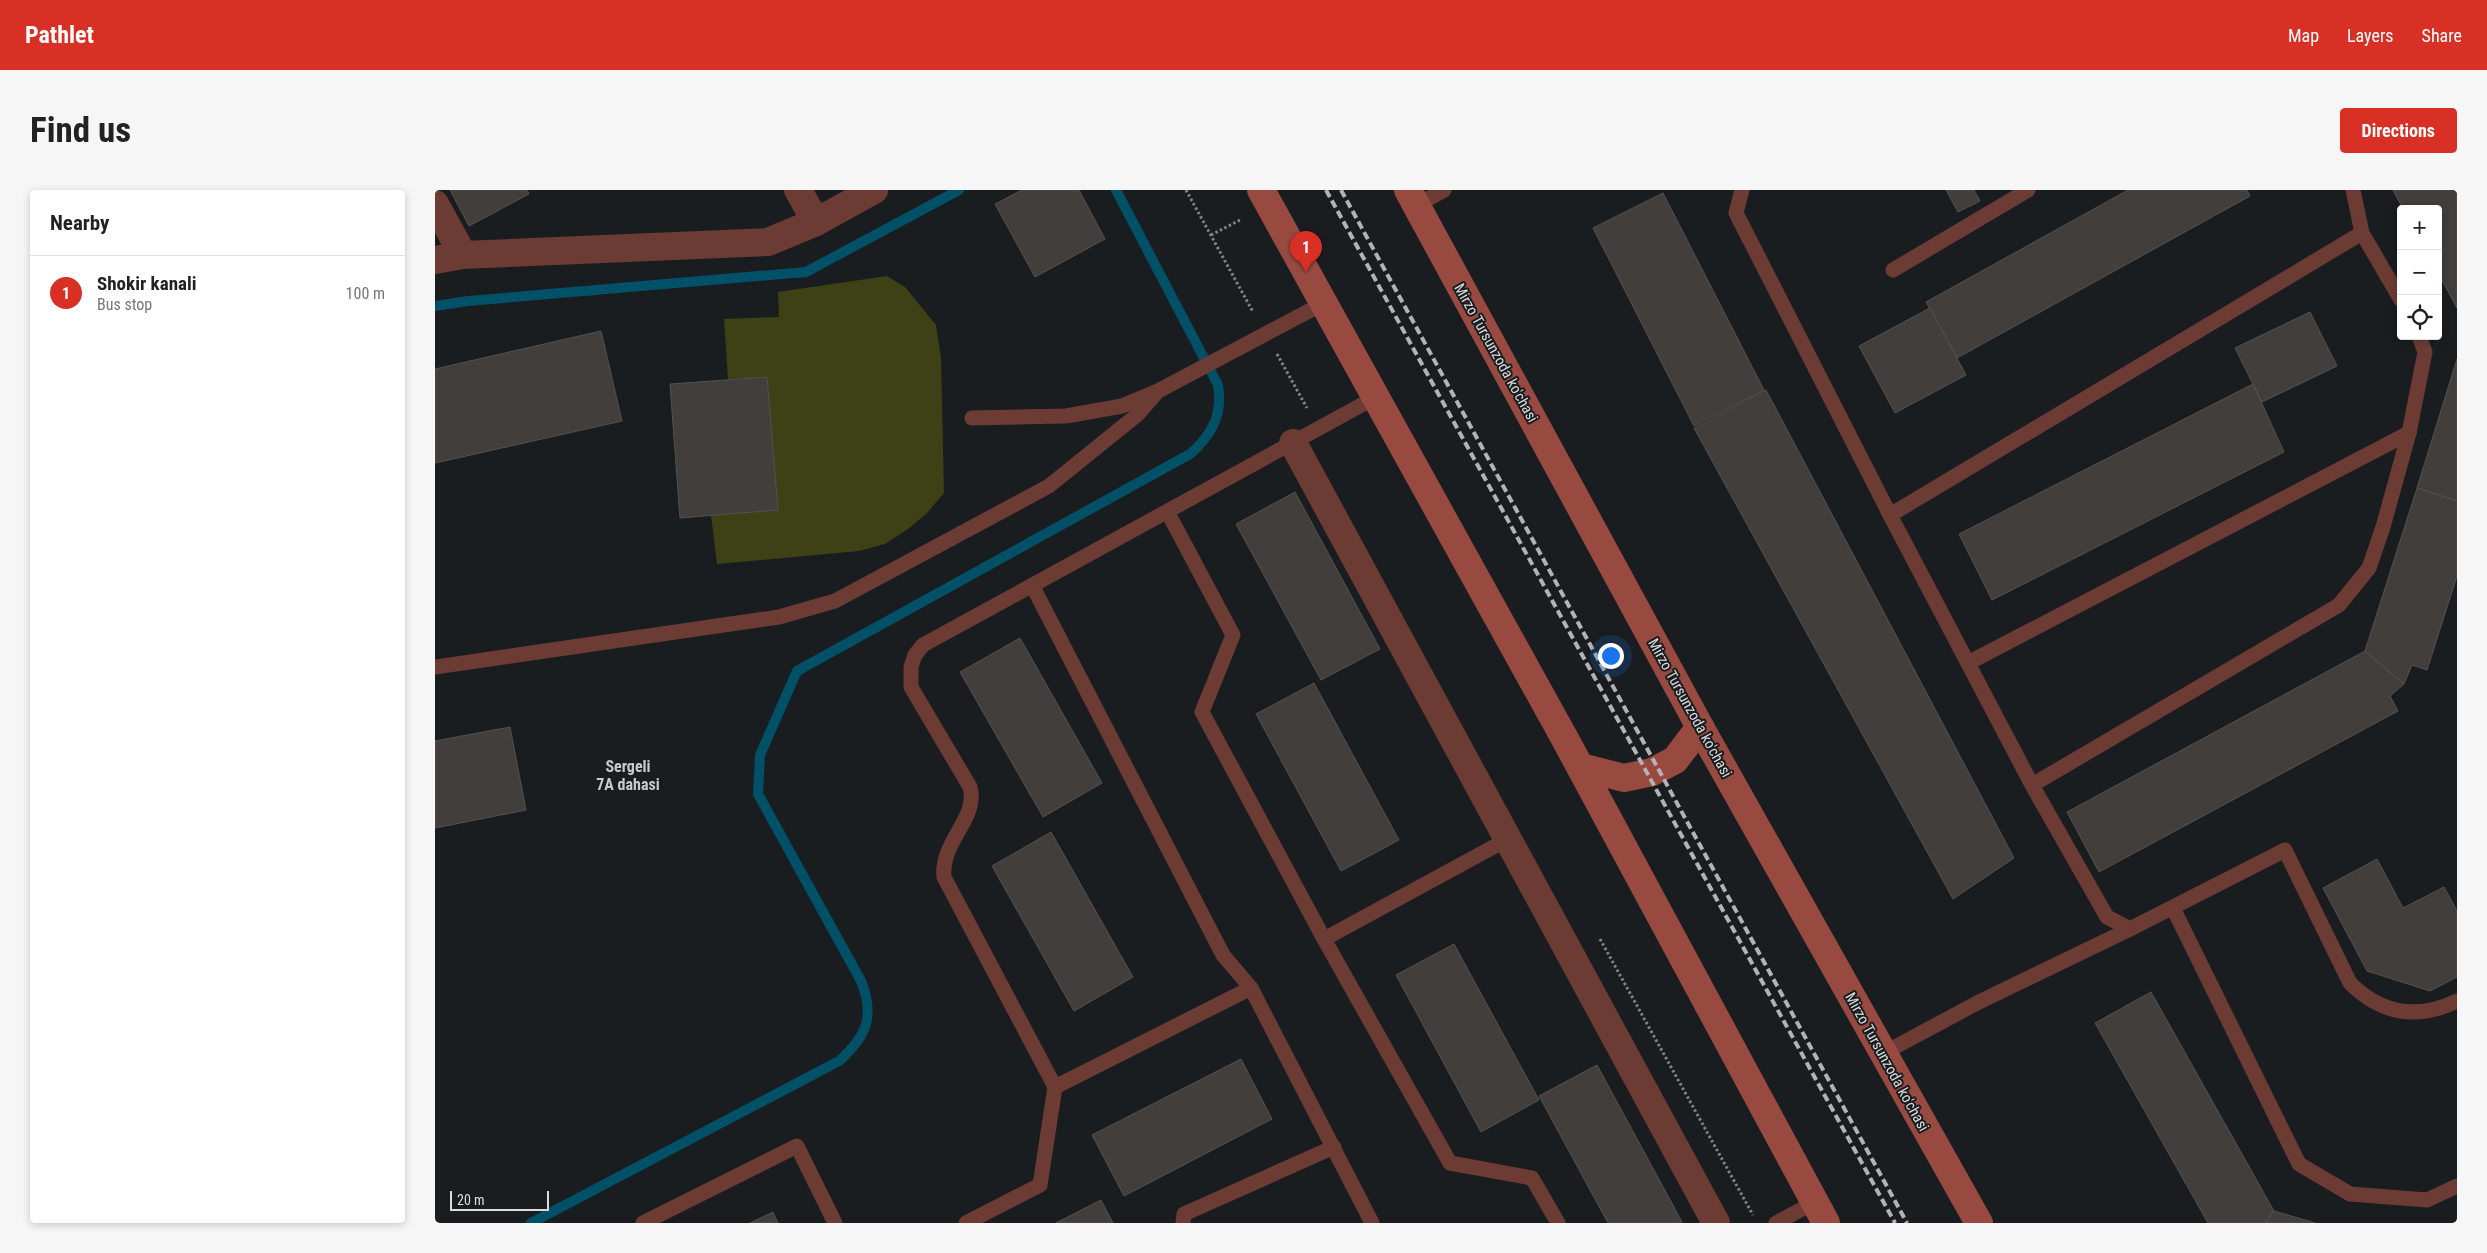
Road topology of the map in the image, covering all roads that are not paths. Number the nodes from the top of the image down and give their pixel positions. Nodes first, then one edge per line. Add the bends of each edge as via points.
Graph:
1 (799, 190) edge
2 (874, 190) edge
3 (1261, 190) edge
4 (1444, 190) edge
5 (1742, 190) edge
6 (2027, 190) edge
7 (2353, 190) edge
8 (1412, 198) edge
9 (435, 204) edge
10 (816, 222) junction
11 (2362, 233) junction
12 (463, 255) junction
13 (435, 260) edge
14 (1893, 270) dead end
15 (2398, 295) edge
16 (1323, 303) junction
17 (2420, 340) edge
18 (1158, 391) junction
19 (1375, 398) junction
20 (972, 418) dead end
21 (2409, 433) junction
22 (1293, 443) junction
23 (1168, 513) junction
24 (1890, 515) junction
25 (1033, 587) junction
26 (1968, 663) junction
27 (435, 667) edge
28 (1700, 727) junction
29 (1581, 767) junction
30 (2032, 785) junction
31 (1508, 839) junction
32 (2173, 908) junction
33 (2130, 929) junction
34 (1324, 939) junction
35 (1251, 988) junction
36 (2457, 1001) edge
37 (1882, 1054) junction
38 (1055, 1087) junction
39 (1334, 1147) junction
40 (2457, 1186) edge
41 (1820, 1213) edge
42 (643, 1223) edge
43 (835, 1223) edge
44 (966, 1223) edge
45 (1183, 1223) edge
46 (1372, 1223) edge
47 (1558, 1223) edge
48 (1717, 1223) edge
49 (1776, 1223) edge
50 (1979, 1223) edge

1 - 10 street
2 - 10 street
3 - 16 main road
4 - 8 lane
5 - 24 lane via 1736,213
6 - 14 lane
7 - 11 lane
8 - 28 main road, Mirzo Tursunzoda ko'chasi
9 - 12 street
10 - 12 street via 768,242
11 - 15 lane
11 - 24 lane
12 - 13 street
16 - 18 lane
16 - 19 main road
17 - 21 lane via 2425,352
18 - 20 lane via 1122,406 1066,416
18 - 27 lane via 1137,415 1049,486 835,601 779,618
19 - 22 lane
19 - 29 main road
21 - 26 lane
21 - 30 lane via 2369,568 2339,605
22 - 23 lane
22 - 31 street
23 - 25 lane
23 - 34 lane via 1233,634 1201,712
24 - 26 lane
25 - 35 lane via 1223,955
25 - 38 lane via 923,645 915,655 910,680 913,694 972,794 969,809 945,854 944,877
26 - 30 lane
28 - 29 main road via 1675,760 1652,772 1625,778
28 - 37 main road, Mirzo Tursunzoda ko'chasi
29 - 41 main road
30 - 33 lane via 2107,917
31 - 34 lane
31 - 48 street
32 - 33 lane
32 - 36 lane via 2285,850 2350,983 2365,998 2411,1013 2438,1010
32 - 40 lane via 2299,1164 2350,1194 2427,1200
33 - 37 lane via 1977,1003
34 - 47 lane via 1451,1163 1533,1178
35 - 38 lane
35 - 39 lane
37 - 50 main road, Mirzo Tursunzoda ko'chasi
38 - 44 lane via 1040,1185
39 - 45 lane via 1185,1214
39 - 46 lane
41 - 49 lane
42 - 43 lane via 797,1146

